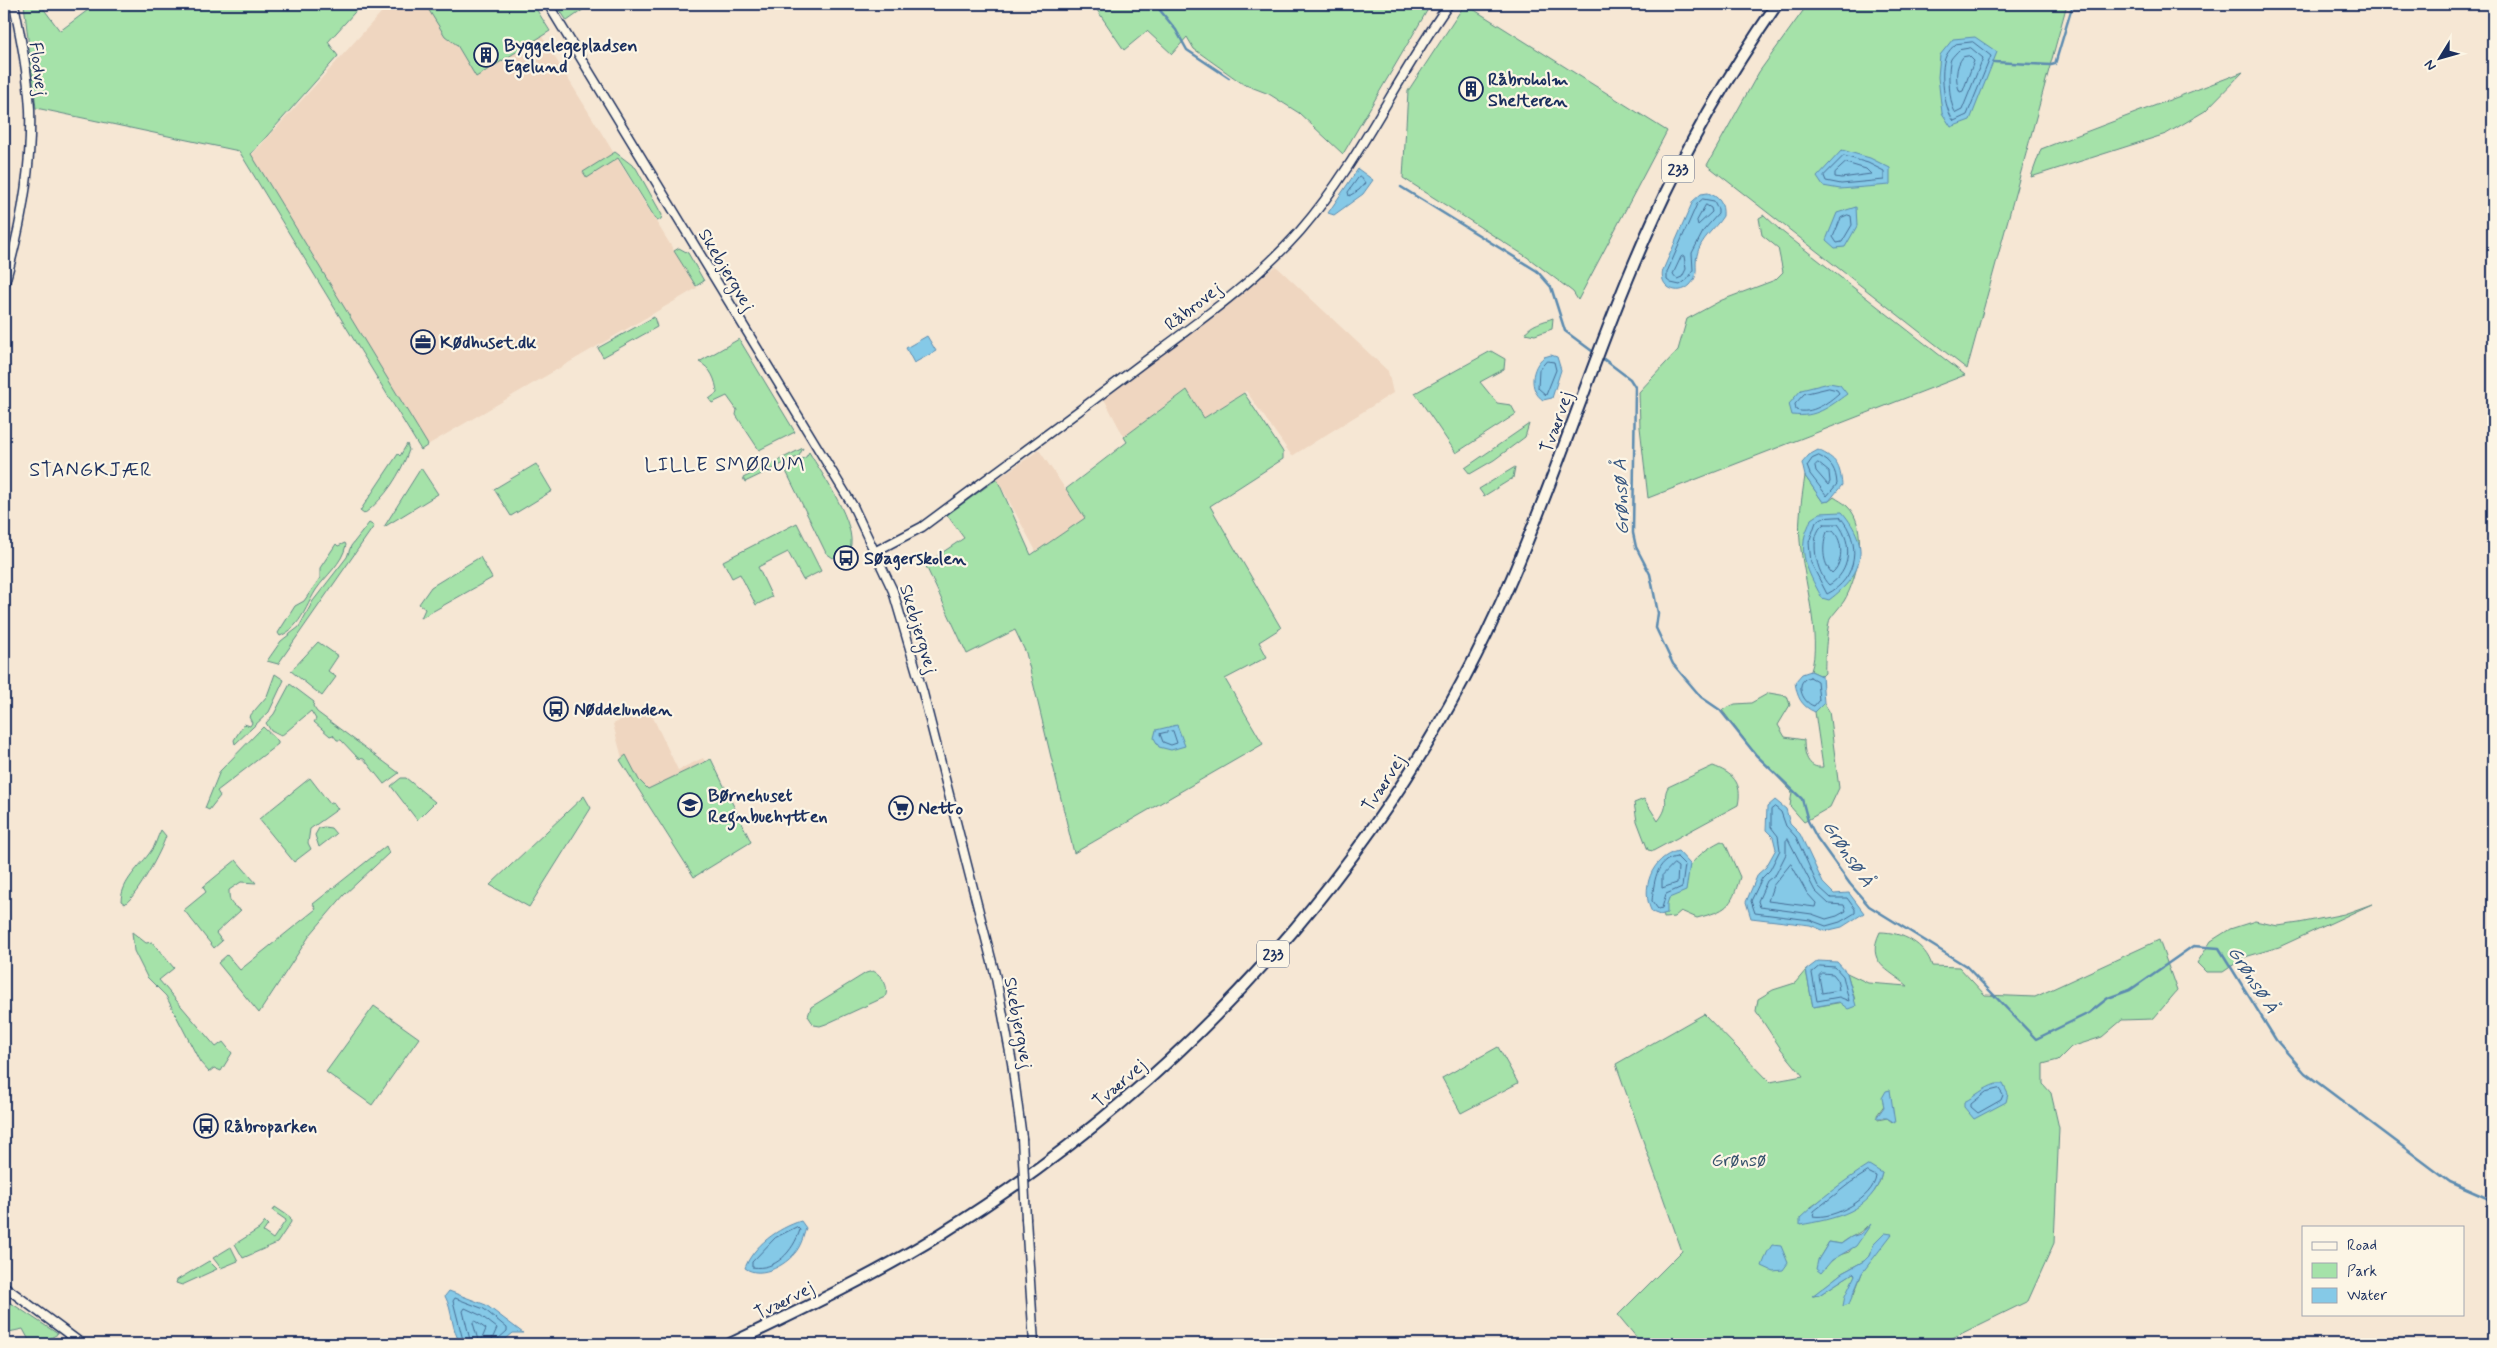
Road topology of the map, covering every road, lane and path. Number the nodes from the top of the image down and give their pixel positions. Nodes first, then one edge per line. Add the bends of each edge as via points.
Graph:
1 (14, 4) edge
2 (548, 4) edge
3 (1449, 4) edge
4 (1777, 4) edge
5 (4, 286) edge
6 (876, 552) junction
7 (4, 1286) edge
8 (82, 1344) edge
9 (730, 1344) edge
10 (1034, 1344) edge

1 - 5 street, Flodvej via 30,110 29,155 24,205
2 - 6 street, Skebjergvej via 853,506
3 - 6 street, Råbrovej via 1355,158 1327,197 1273,259 1222,303 922,527
4 - 9 highway, Tværvej / 233 via 1722,89 1672,181 1601,345 1506,592 1438,726 1399,790 1343,869 1216,1015 1113,1111 1040,1168 917,1248 812,1305
6 - 10 street, Skebjergvej, bridge via 905,628 996,978 1022,1138
7 - 8 street

